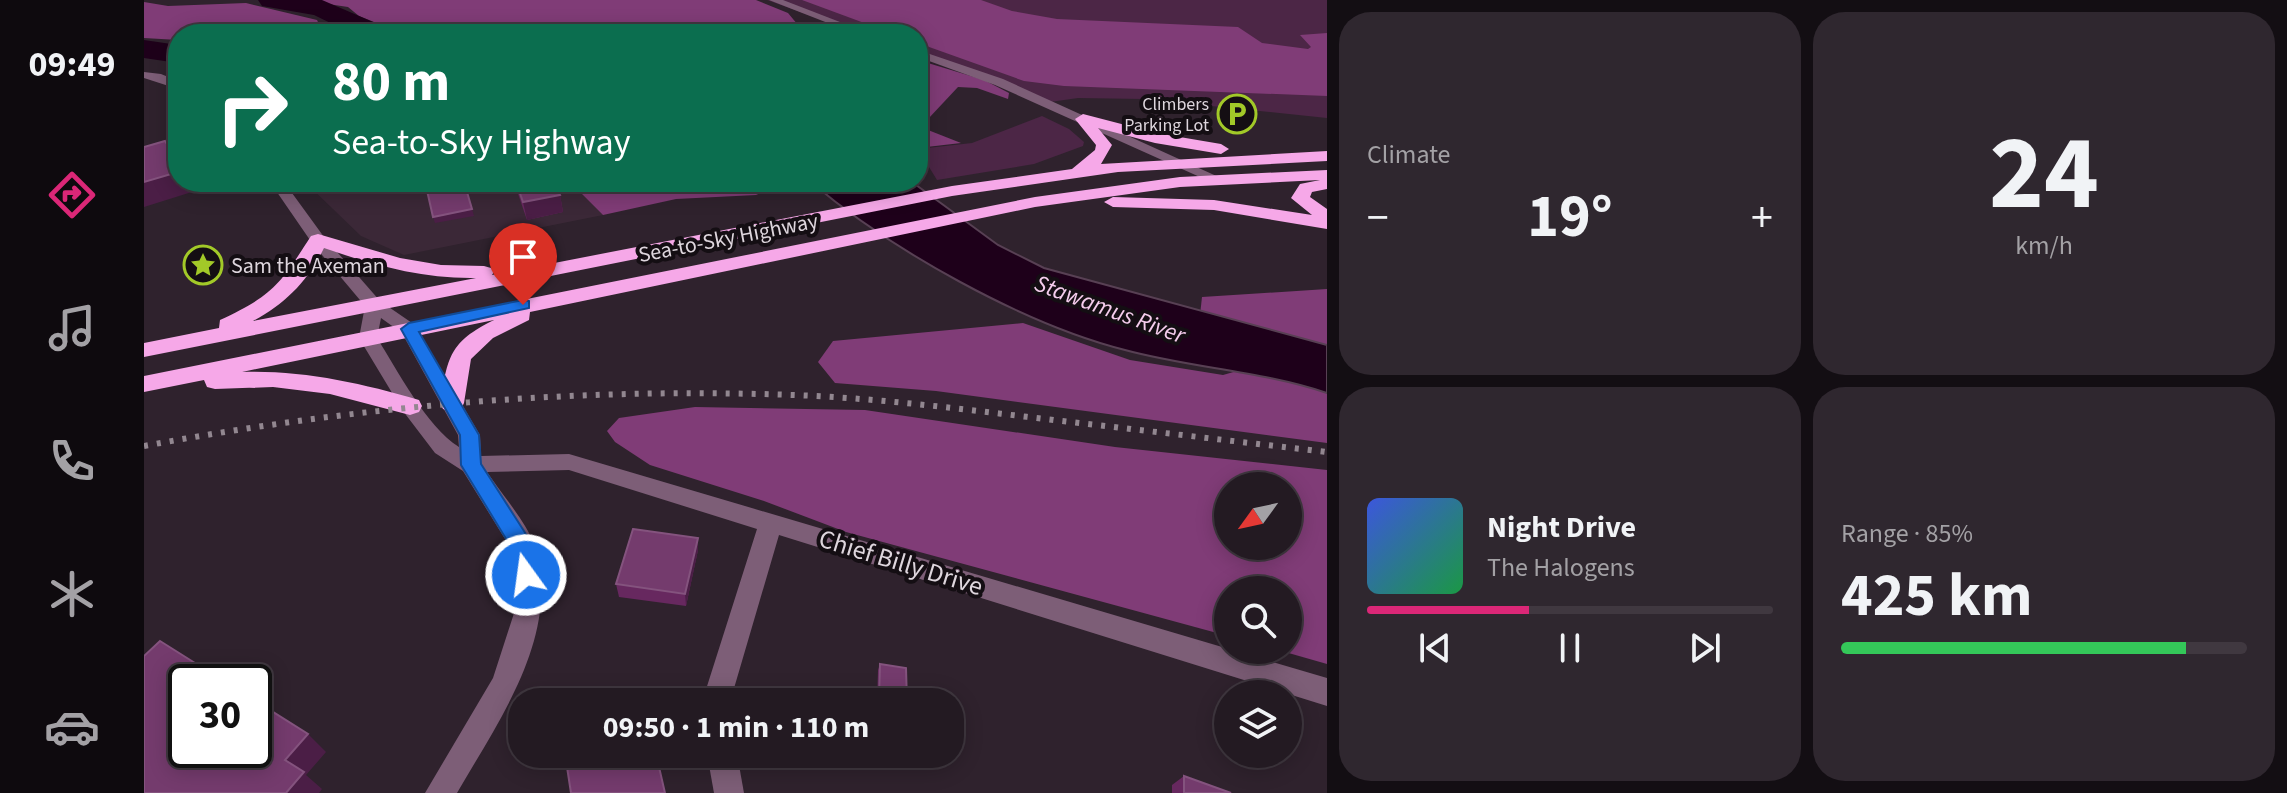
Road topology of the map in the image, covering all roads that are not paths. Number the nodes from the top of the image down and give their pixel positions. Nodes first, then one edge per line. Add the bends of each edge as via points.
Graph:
1 (774, 0) edge
2 (839, 24) edge
3 (928, 57) edge
4 (144, 75) edge
5 (168, 81) edge
6 (1083, 119) junction
7 (1327, 156) edge
8 (1281, 157) junction
9 (1178, 163) junction
10 (1076, 173) junction
11 (1327, 175) edge
12 (1216, 179) junction
13 (1327, 184) edge
14 (284, 192) edge
15 (1035, 202) junction
16 (1327, 217) edge
17 (1327, 223) edge
18 (318, 240) junction
19 (564, 267) junction
20 (552, 299) junction
21 (374, 305) junction
22 (409, 329) junction
23 (368, 338) junction
24 (197, 340) junction
25 (144, 350) edge
26 (148, 383) edge
27 (452, 403) junction
28 (410, 406) junction
29 (471, 465) junction
30 (771, 522) junction
31 (720, 688) edge
32 (1327, 692) edge
33 (725, 768) edge
34 (440, 793) edge
35 (729, 793) edge

1 - 2 street
3 - 6 street
4 - 5 street
6 - 8 highway via 1203,147
6 - 9 street
6 - 10 highway via 1104,150
7 - 8 highway, Sea-to-Sky Highway
8 - 9 highway, Sea-to-Sky Highway
9 - 10 highway, Sea-to-Sky Highway
9 - 12 street
10 - 19 highway, Sea-to-Sky Highway via 952,191
11 - 12 highway, Sea-to-Sky Highway
12 - 15 highway, Sea-to-Sky Highway
13 - 16 highway via 1306,188 1300,198
14 - 18 street
15 - 17 highway via 1214,205
15 - 20 highway, Sea-to-Sky Highway
18 - 19 highway via 420,270
18 - 21 street
18 - 24 highway via 307,266 282,295
19 - 21 highway, Sea-to-Sky Highway
20 - 22 highway, Sea-to-Sky Highway
20 - 27 highway via 485,333 460,356
21 - 22 street
21 - 23 street
21 - 24 highway, Sea-to-Sky Highway
22 - 23 highway, Sea-to-Sky Highway
22 - 27 street
23 - 26 highway, Sea-to-Sky Highway
23 - 28 street
24 - 25 highway, Sea-to-Sky Highway
26 - 28 highway via 273,379 330,386
27 - 29 street via 469,435
28 - 29 street via 443,447
29 - 30 street, Chief Billy Drive via 569,462
29 - 34 street via 522,545 530,604 505,684
30 - 31 street
30 - 32 street, Chief Billy Drive
33 - 35 street

